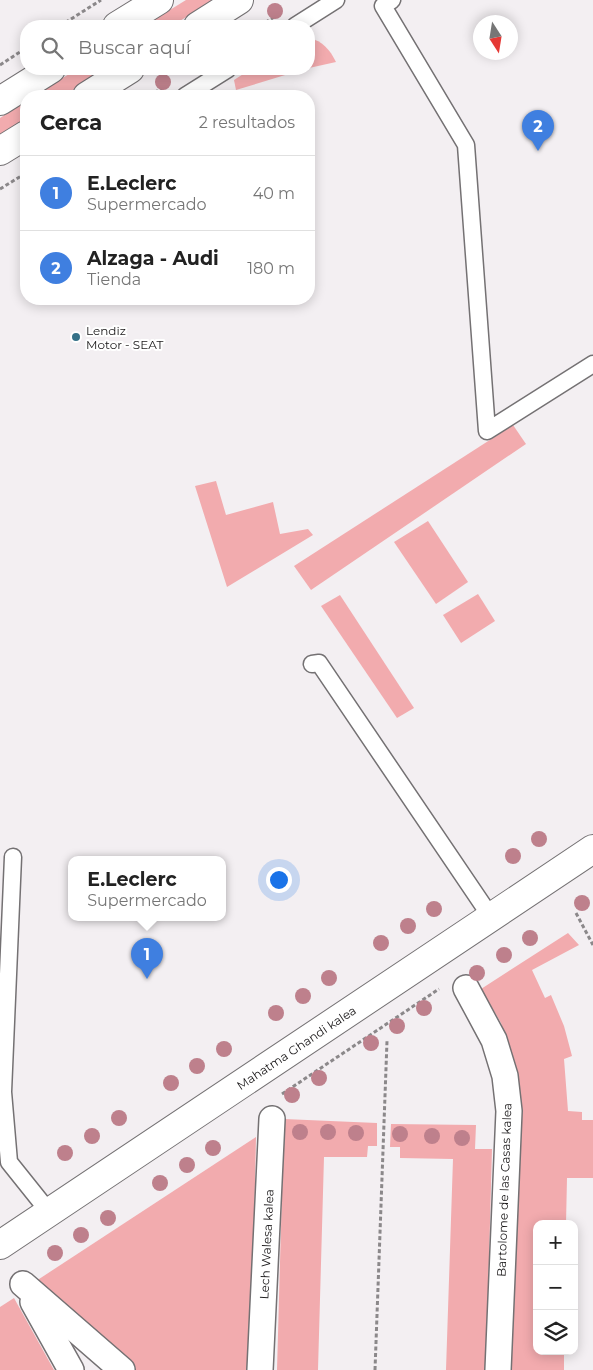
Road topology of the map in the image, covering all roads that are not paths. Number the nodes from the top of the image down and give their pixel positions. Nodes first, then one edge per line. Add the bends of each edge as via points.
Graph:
1 (159, 0) edge
2 (239, 0) edge
3 (336, 0) edge
4 (392, 0) edge
5 (127, 20) edge
6 (207, 20) edge
7 (304, 20) edge
8 (41, 75) edge
9 (120, 75) edge
10 (218, 75) edge
11 (97, 90) edge
12 (195, 90) edge
13 (0, 101) edge
14 (20, 139) edge
15 (0, 151) edge
16 (593, 364) edge
17 (312, 664) dead end
18 (593, 849) edge
19 (13, 857) dead end
20 (491, 917) junction
21 (466, 988) dead end
22 (272, 1118) dead end
23 (49, 1212) junction
24 (0, 1245) edge
25 (71, 1370) edge
26 (122, 1370) edge
27 (260, 1370) edge
28 (498, 1370) edge

1 - 5 main road
2 - 6 main road
3 - 7 lane
4 - 16 lane via 382,6 466,145 487,431
8 - 13 main road
9 - 11 main road
10 - 12 lane
14 - 15 main road
17 - 20 lane via 320,663
18 - 20 main road, Mahatma Ghandi kalea
19 - 23 lane via 3,1092 9,1162
20 - 23 main road, Mahatma Ghandi kalea
21 - 28 street, Bartolome de las Casas kalea via 494,1040 505,1076 509,1111
22 - 27 street, Lech Walesa kalea
23 - 24 main road, Mahatma Ghandi kalea
25 - 26 street via 23,1284

